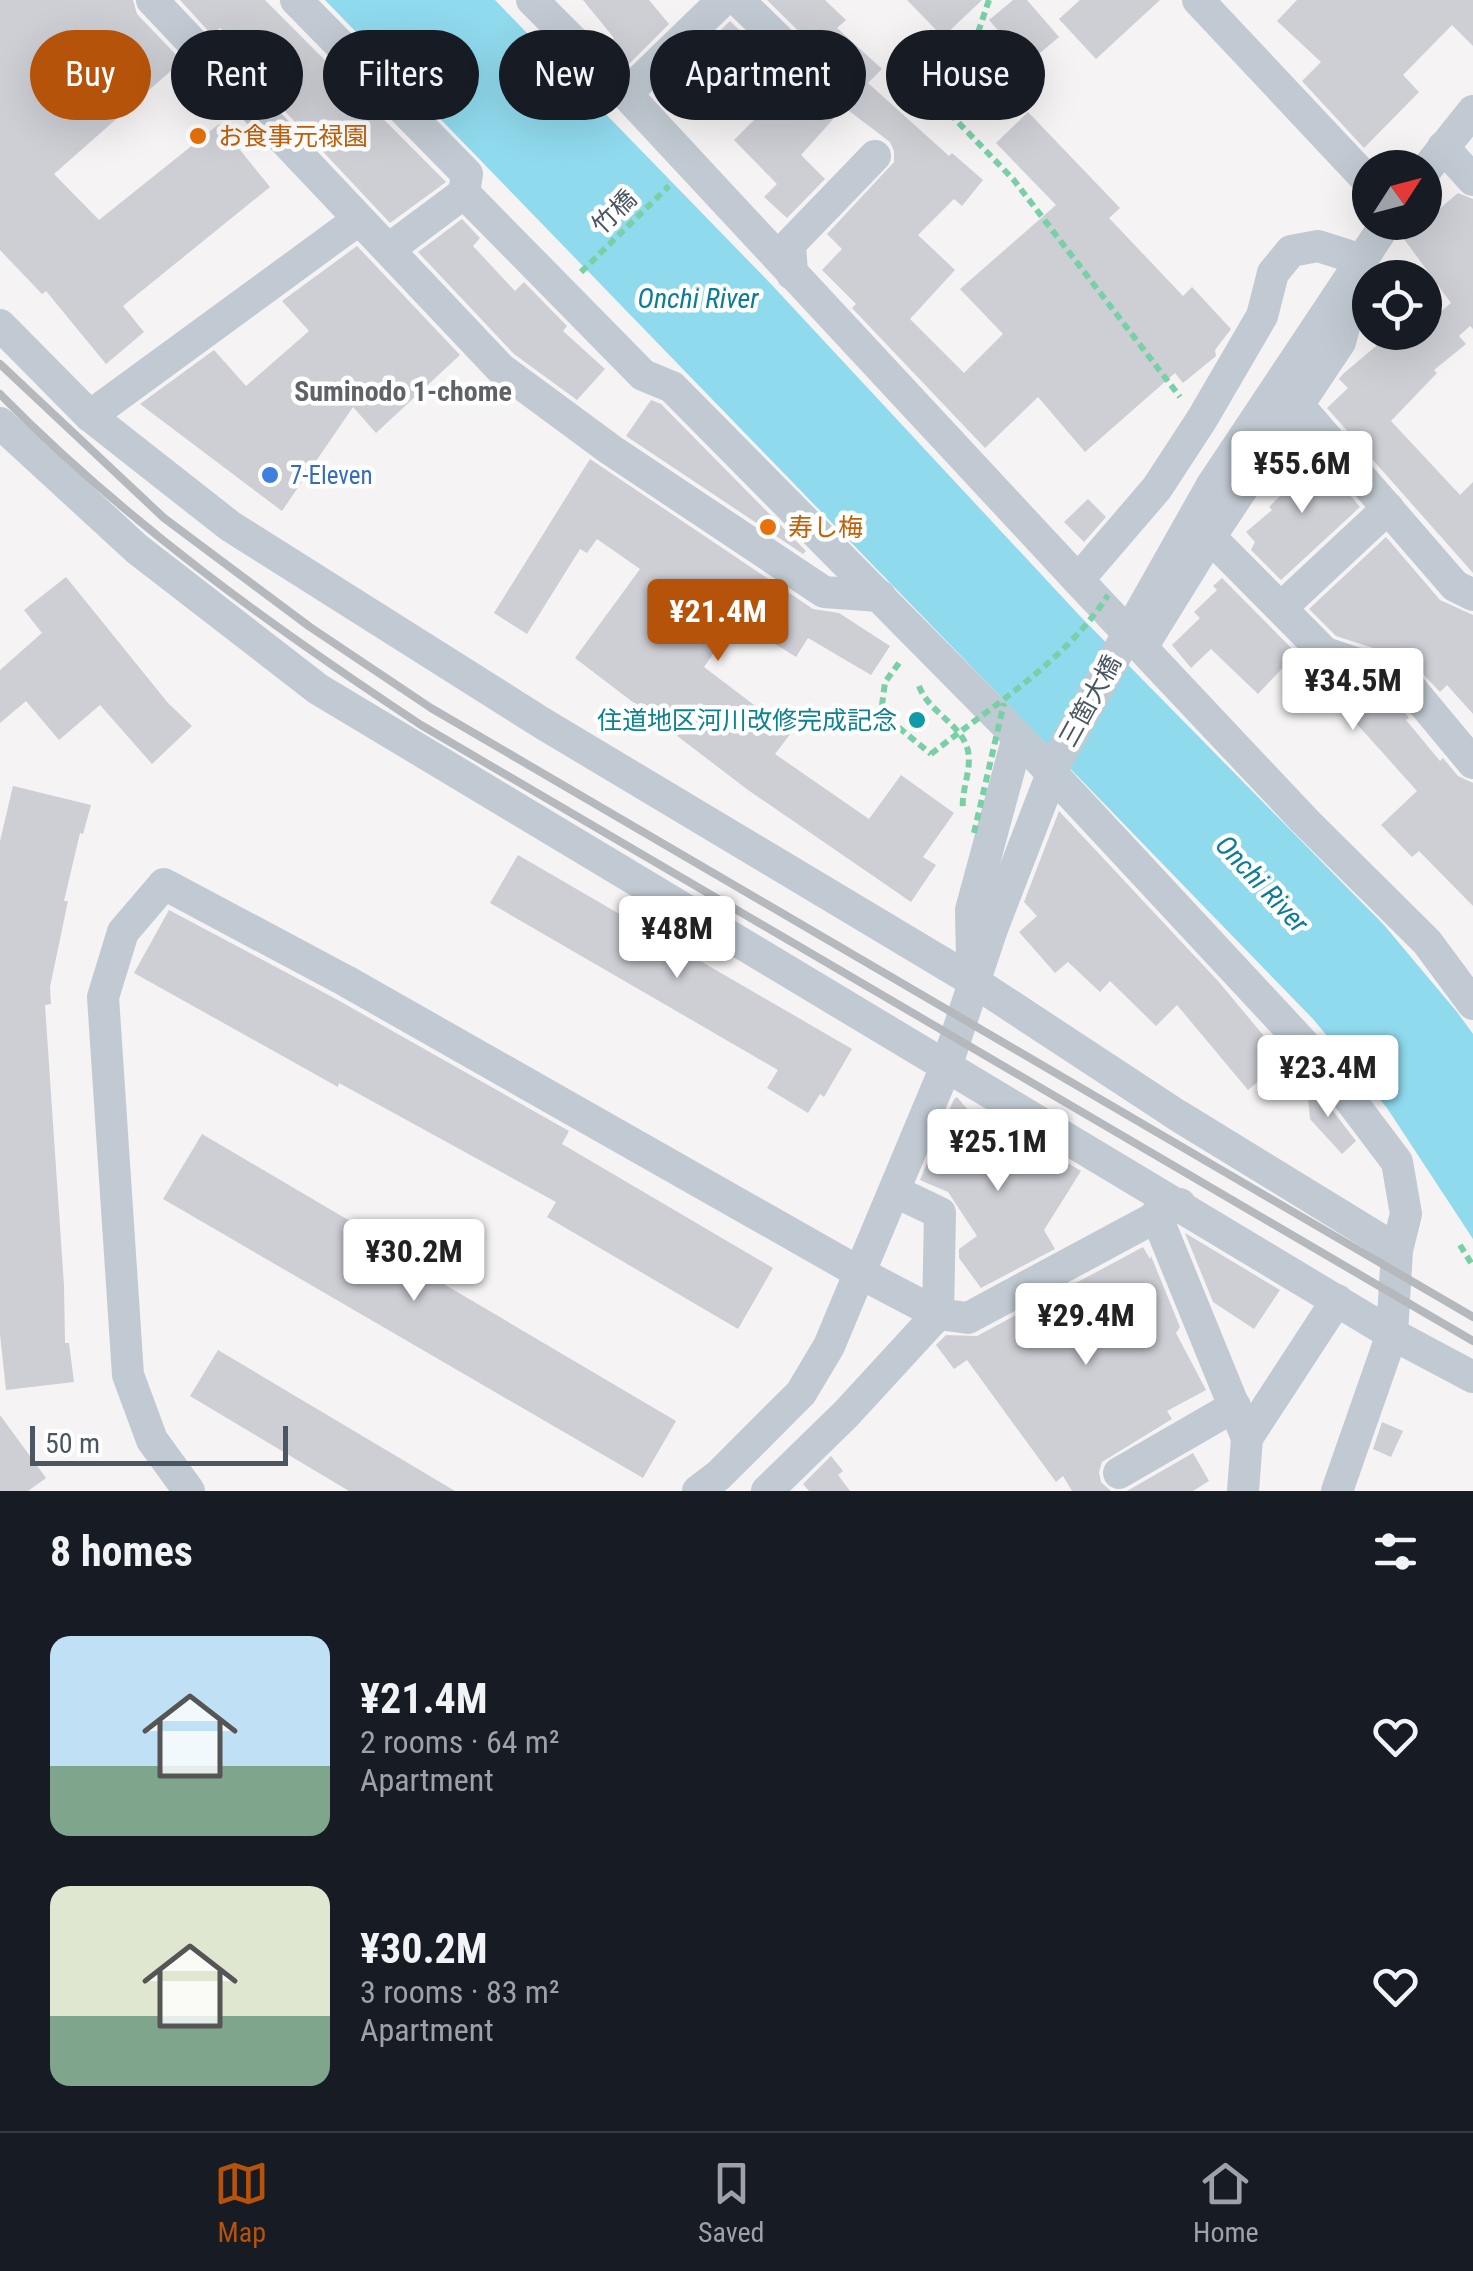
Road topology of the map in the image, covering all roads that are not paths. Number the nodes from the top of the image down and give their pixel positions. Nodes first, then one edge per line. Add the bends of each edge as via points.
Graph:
1 (152, 0) edge
2 (296, 0) edge
3 (532, 0) edge
4 (722, 0) edge
5 (738, 0) edge
6 (1198, 0) edge
7 (562, 30) edge
8 (769, 30) edge
9 (630, 90) edge
10 (630, 98) edge
11 (1473, 111) edge
12 (1441, 150) edge
13 (874, 156) dead end
14 (1442, 163) edge
15 (1352, 164) edge
16 (1473, 180) edge
17 (464, 193) junction
18 (358, 220) junction
19 (1375, 240) edge
20 (389, 249) junction
21 (1362, 260) joint
22 (792, 274) junction
23 (1352, 275) edge
24 (1352, 297) edge
25 (0, 325) edge
26 (1298, 404) junction
27 (90, 416) junction
28 (0, 423) edge
29 (1388, 508) junction
30 (1210, 537) junction
31 (1078, 580) junction
32 (1464, 590) edge
33 (880, 596) junction
34 (1282, 607) junction
35 (1142, 648) junction
36 (1018, 736) junction
37 (1473, 764) edge
38 (973, 981) junction
39 (1473, 1004) edge
40 (947, 1064) junction
41 (896, 1192) junction
42 (1168, 1210) junction
43 (1397, 1250) junction
44 (862, 1274) junction
45 (1337, 1300) junction
46 (938, 1314) junction
47 (1392, 1334) junction
48 (1473, 1376) edge
49 (1235, 1406) junction
50 (1247, 1438) junction
51 (1119, 1473) dead end
52 (189, 1491) edge
53 (698, 1491) edge
54 (767, 1491) edge
55 (1243, 1491) edge
56 (1336, 1491) edge

1 - 18 street
2 - 17 street via 466,174
3 - 7 street
4 - 9 street
5 - 8 street
6 - 15 street
10 - 22 street
11 - 12 street
13 - 22 street via 790,244
14 - 16 street
17 - 20 street
17 - 33 street via 643,375 672,387
18 - 20 street
18 - 27 street
19 - 21 street, 三箇大橋
20 - 33 street via 501,368 611,450 824,592
21 - 31 street via 1318,246 1292,251 1273,274 1262,316 1202,419 1157,488
22 - 31 street
23 - 38 street, 三箇大橋, bridge via 1212,485 1058,758
24 - 26 street via 1340,342
25 - 27 street
26 - 29 street
26 - 30 street
27 - 38 street via 230,526 542,724
28 - 40 street via 137,549 318,689
29 - 32 street
29 - 34 street
30 - 34 street
30 - 35 street
31 - 35 street
33 - 36 street
34 - 37 street via 1324,652 1403,678
35 - 39 street via 1427,942
36 - 38 street via 971,910
36 - 43 street via 1326,1068 1396,1162 1406,1214
38 - 40 street, 三箇大橋
38 - 43 street
40 - 41 street, 三箇大橋
40 - 42 street
41 - 44 street, 三箇大橋
41 - 46 street via 940,1213
42 - 45 street
42 - 46 street via 968,1318
42 - 49 street
43 - 47 street
44 - 46 street
44 - 52 street via 164,884 122,932 103,997 128,1375 152,1440
44 - 53 street, 三箇大橋 via 801,1393
45 - 47 street
45 - 50 street
46 - 54 street
47 - 48 street
47 - 56 street
49 - 50 street
49 - 51 street
50 - 55 street

